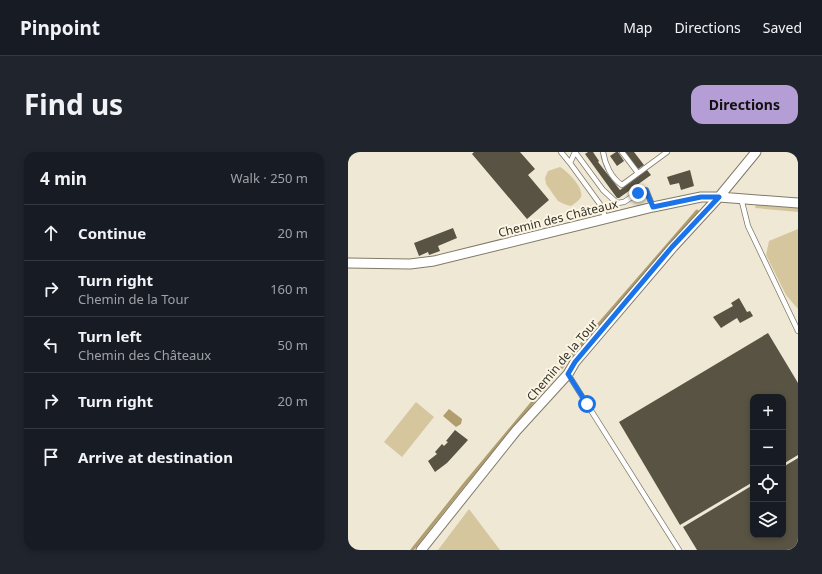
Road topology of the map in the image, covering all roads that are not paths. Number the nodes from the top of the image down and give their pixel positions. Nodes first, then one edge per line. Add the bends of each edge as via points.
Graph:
1 (561, 152) edge
2 (575, 152) edge
3 (604, 152) edge
4 (622, 152) edge
5 (667, 152) edge
6 (756, 152) edge
7 (570, 163) junction
8 (638, 173) junction
9 (719, 197) junction
10 (741, 198) junction
11 (798, 203) edge
12 (653, 207) junction
13 (605, 218) junction
14 (348, 262) edge
15 (798, 331) edge
16 (568, 374) junction
17 (421, 550) edge
18 (679, 550) edge

1 - 7 lane
2 - 7 lane
2 - 12 lane via 603,190 617,203 646,190
3 - 8 lane via 605,164 622,185
4 - 8 lane
5 - 8 lane
6 - 9 street, Chemin de la Tour
7 - 13 lane via 602,207
9 - 10 street, Chemin des Châteaux
9 - 12 street, Chemin des Châteaux via 701,197
9 - 16 street, Chemin de la Tour via 672,247 575,362
10 - 11 street, Chemin des Châteaux
10 - 15 lane via 748,226
12 - 13 street, Chemin des Châteaux
13 - 14 street, Chemin des Châteaux via 434,261 410,264
16 - 17 street, Chemin de la Tour via 516,431
16 - 18 lane

